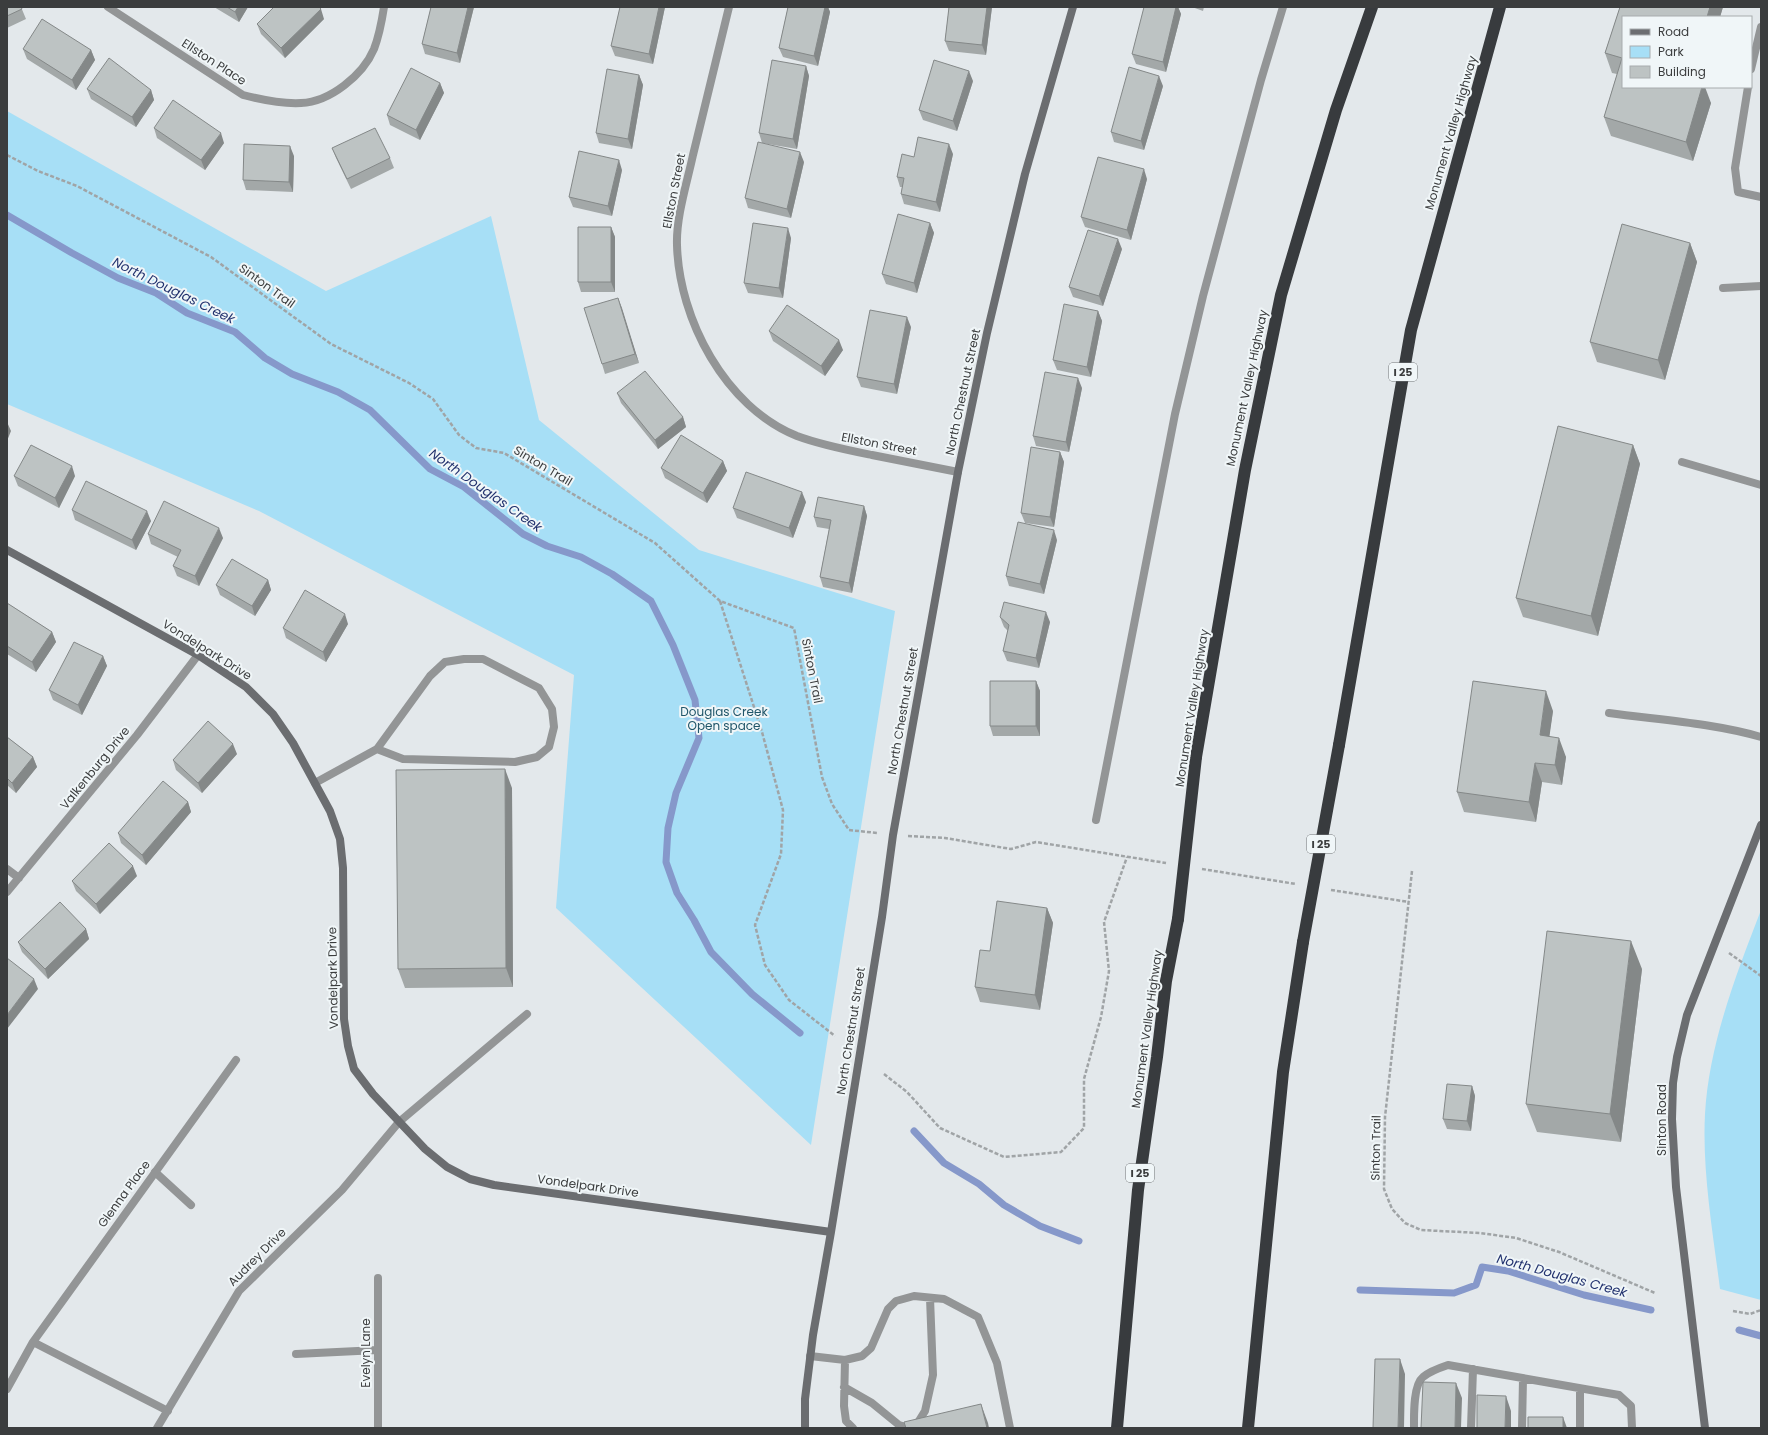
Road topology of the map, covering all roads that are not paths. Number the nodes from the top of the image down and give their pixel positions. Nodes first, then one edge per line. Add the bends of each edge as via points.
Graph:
1 (108, 7) edge
2 (384, 7) edge
3 (729, 7) edge
4 (1073, 7) edge
5 (1283, 7) edge
6 (1372, 7) edge
7 (1500, 7) edge
8 (1761, 27) edge
9 (1752, 65) edge
10 (1748, 88) edge
11 (1761, 197) edge
12 (1761, 286) edge
13 (1723, 288) dead end
14 (1682, 462) dead end
15 (958, 472) junction
16 (1761, 485) edge
17 (7, 550) edge
18 (198, 655) junction
19 (1609, 713) dead end
20 (1761, 737) edge
21 (377, 749) junction
22 (315, 783) junction
23 (1096, 820) dead end
24 (1761, 825) edge
25 (7, 869) edge
26 (20, 878) junction
27 (7, 892) edge
28 (527, 1014) dead end
29 (236, 1060) dead end
30 (399, 1122) junction
31 (155, 1172) junction
32 (191, 1205) dead end
33 (831, 1232) junction
34 (378, 1278) dead end
35 (930, 1298) junction
36 (33, 1342) junction
37 (378, 1350) junction
38 (296, 1354) dead end
39 (810, 1356) junction
40 (845, 1360) junction
41 (1473, 1370) junction
42 (1523, 1379) junction
43 (844, 1387) junction
44 (7, 1389) edge
45 (1580, 1389) junction
46 (168, 1410) junction
47 (157, 1428) edge
48 (378, 1428) edge
49 (804, 1428) edge
50 (853, 1428) edge
51 (1010, 1428) edge
52 (1117, 1428) edge
53 (1248, 1428) edge
54 (1414, 1428) edge
55 (1471, 1428) edge
56 (1522, 1428) edge
57 (1580, 1428) edge
58 (1632, 1428) edge
59 (1705, 1428) edge

1 - 2 street, Ellston Place via 243,95 268,102 302,103 330,95 355,76 374,49
3 - 15 street, Ellston Street via 682,204 677,244 682,286 702,342 717,368 740,397 782,429 832,447
4 - 15 street, North Chestnut Street via 1025,174 987,333
5 - 23 street via 1209,273 1176,407
6 - 52 highway, Monument Valley Highway / I 25, bridge via 1336,110 1281,295 1245,470 1196,757 1178,919 1166,981 1138,1190
7 - 53 highway, Monument Valley Highway / I 25, bridge via 1411,330 1303,942 1283,1072
8 - 9 street
10 - 11 street via 1735,168 1738,192
12 - 13 street
14 - 16 street
15 - 33 street, North Chestnut Street via 892,835 882,916
17 - 18 street, Vondelpark Drive
18 - 22 street, Vondelpark Drive via 246,687 273,714 294,743
18 - 26 street, Valkenburg Drive via 137,735
19 - 20 street via 1743,732
21 - 21 street via 430,676 445,662 483,659 539,688 552,709 554,727 549,747 537,757 515,762 403,759
21 - 22 street
22 - 30 street, Vondelpark Drive via 330,811 340,839 343,868 344,1018 348,1046 354,1069
24 - 59 street, Sinton Road via 1687,1015 1672,1094 1676,1187
25 - 26 street
26 - 27 street, Valkenburg Drive
28 - 30 street, Audrey Drive
29 - 31 street, Glenna Place
30 - 33 street, Vondelpark Drive via 447,1167 470,1179 494,1185
30 - 46 street, Audrey Drive via 342,1190 239,1290
31 - 32 street
31 - 36 street, Glenna Place
33 - 39 street, North Chestnut Street
34 - 37 street, Evelyn Lane
35 - 40 street via 914,1296 896,1301 888,1309 871,1348 862,1356
35 - 43 street via 932,1375 925,1410 917,1424 910,1428 899,1425 872,1403
35 - 51 street via 944,1299 978,1318 997,1363
36 - 44 street, Glenna Place
36 - 46 street
37 - 38 street
37 - 48 street, Evelyn Lane
39 - 40 street
39 - 49 street, North Chestnut Street
40 - 43 street
41 - 42 street
41 - 54 street via 1448,1365 1421,1378 1416,1390
41 - 55 street
42 - 45 street
42 - 56 street
43 - 50 street via 846,1421
45 - 57 street
45 - 58 street via 1619,1395 1631,1406
46 - 47 street, Audrey Drive

